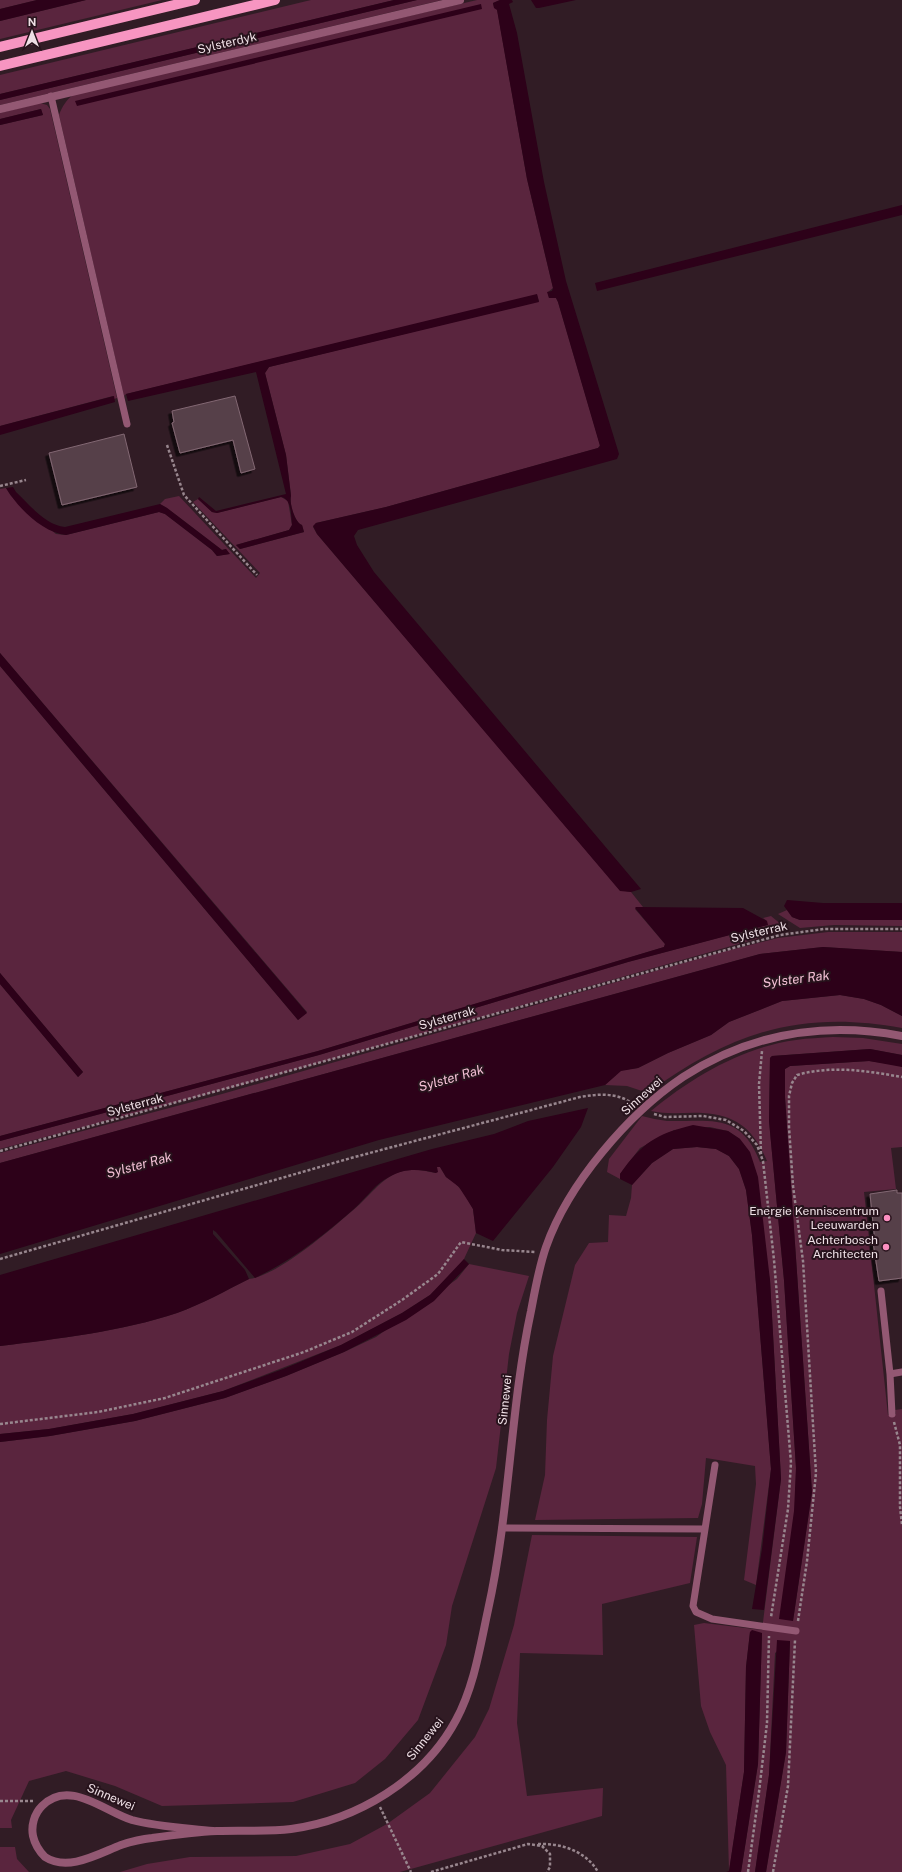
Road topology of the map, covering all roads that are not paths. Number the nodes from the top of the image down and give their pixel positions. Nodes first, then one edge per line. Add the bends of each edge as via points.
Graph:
1 (195, 0) edge
2 (275, 0) edge
3 (460, 0) edge
4 (0, 47) edge
5 (0, 66) edge
6 (51, 96) junction
7 (0, 109) edge
8 (127, 424) dead end
9 (902, 1036) edge
10 (881, 1292) dead end
11 (902, 1372) edge
12 (890, 1374) junction
13 (892, 1414) road end
14 (715, 1465) dead end
15 (502, 1528) junction
16 (704, 1529) junction
17 (796, 1631) road end
18 (213, 1831) junction

1 - 4 main road
2 - 5 main road
3 - 6 street, Sylsterdyk
6 - 7 street, Sylsterdyk
6 - 8 lane
9 - 15 street, Sinnewei via 864,1030 833,1029 794,1032 738,1048 690,1073 663,1091 640,1110 596,1161 568,1200 545,1252 520,1366
10 - 12 lane
11 - 12 lane
12 - 13 lane
14 - 16 lane
15 - 16 lane
15 - 18 street, Sinnewei via 492,1593 466,1697 456,1720 437,1747 416,1770 377,1799 348,1814 308,1826 264,1831
16 - 17 lane via 693,1598 696,1612 712,1619
18 - 18 street, Sinnewei via 150,1838 121,1845 71,1866 50,1862 43,1855 37,1848 33,1823 42,1806 57,1797 78,1796 133,1820

